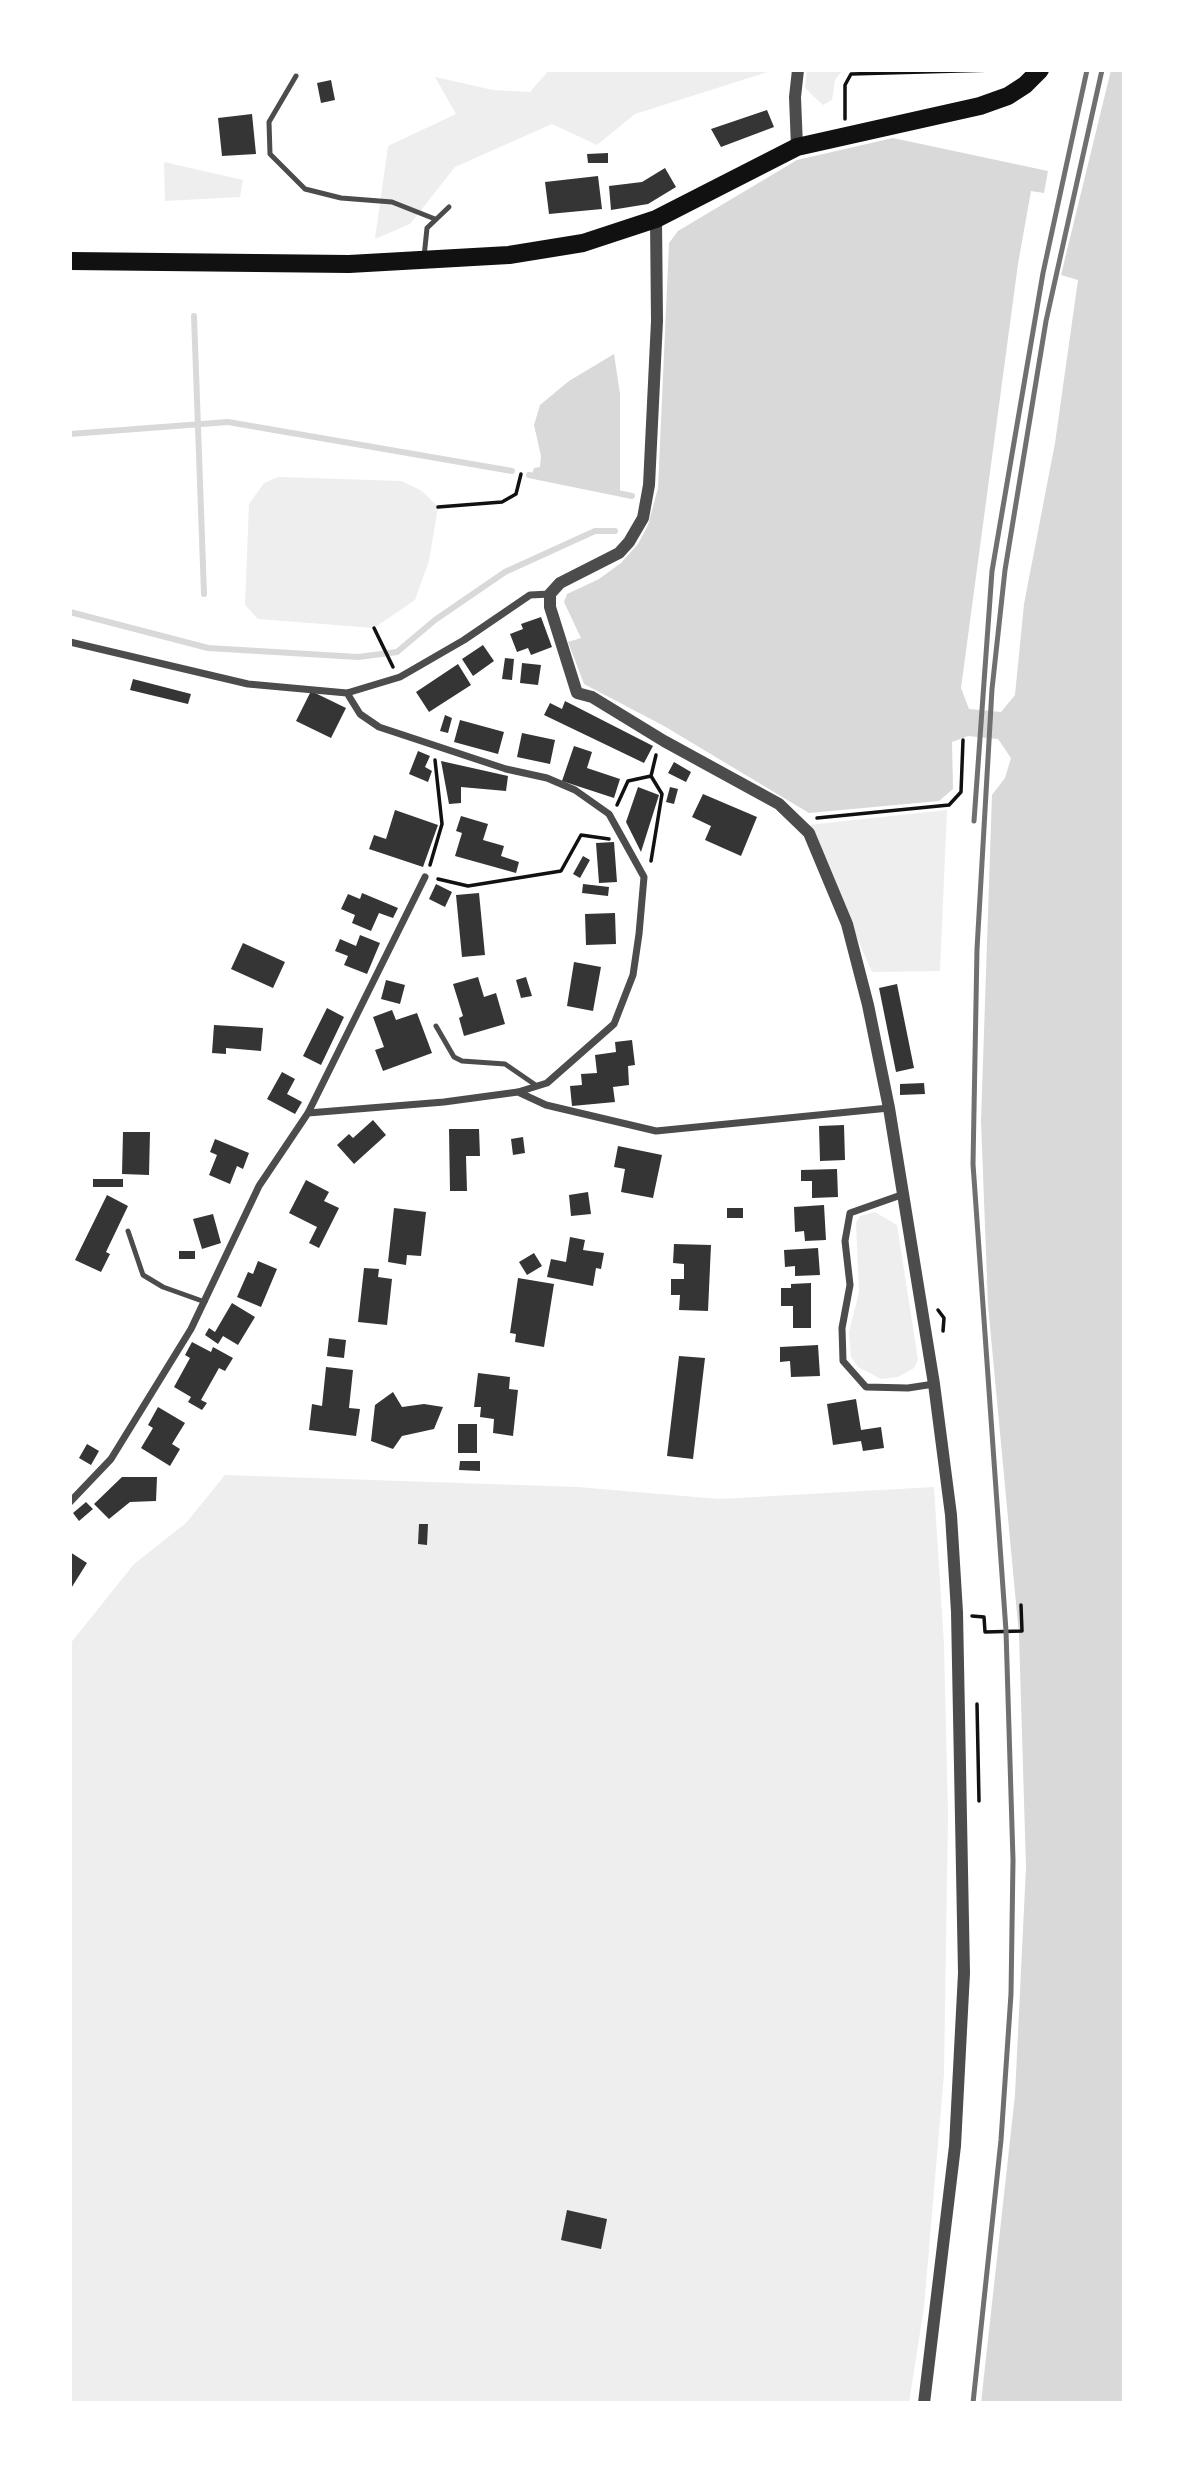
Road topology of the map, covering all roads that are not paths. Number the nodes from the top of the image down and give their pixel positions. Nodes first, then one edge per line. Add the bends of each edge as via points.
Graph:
1 (798, 70) edge
2 (1040, 70) edge
3 (296, 76) dead end
4 (797, 147) junction
5 (449, 207) dead end
6 (435, 219) junction
7 (656, 219) junction
8 (424, 260) junction
9 (70, 261) edge
10 (550, 594) junction
11 (70, 642) edge
12 (347, 693) junction
13 (425, 877) road end
14 (436, 1026) dead end
15 (537, 1086) junction
16 (518, 1092) junction
17 (889, 1108) junction
18 (308, 1114) junction
19 (901, 1195) junction
20 (128, 1231) dead end
21 (205, 1302) junction
22 (934, 1384) junction
23 (70, 1502) edge
24 (924, 2403) edge

1 - 4 street
2 - 4 main road via 1008,96 980,106
3 - 6 lane via 269,122 270,154 305,189 341,198 392,202
4 - 7 main road
5 - 6 lane
6 - 8 lane via 424,237
7 - 8 main road via 583,243 509,255
7 - 10 street via 657,321 649,485 643,518 619,553 560,583
8 - 9 main road via 349,264
10 - 12 street via 530,595 400,677
10 - 17 street via 550,607 578,693 592,696 779,804 809,833 847,924
11 - 12 street via 248,684
12 - 15 street via 360,714 379,727 575,790 616,824 643,877 630,984 614,1024 547,1083
13 - 18 street
14 - 15 lane via 453,1057 505,1064
15 - 16 street
16 - 17 street via 546,1105 656,1131
16 - 18 street
17 - 19 street
18 - 21 street via 259,1186
19 - 22 street
19 - 22 street via 850,1213 845,1241 850,1285 842,1361 866,1387
20 - 21 lane via 143,1275
21 - 23 street via 111,1458
22 - 24 street via 951,1515 957,1612 964,1973 955,2146

